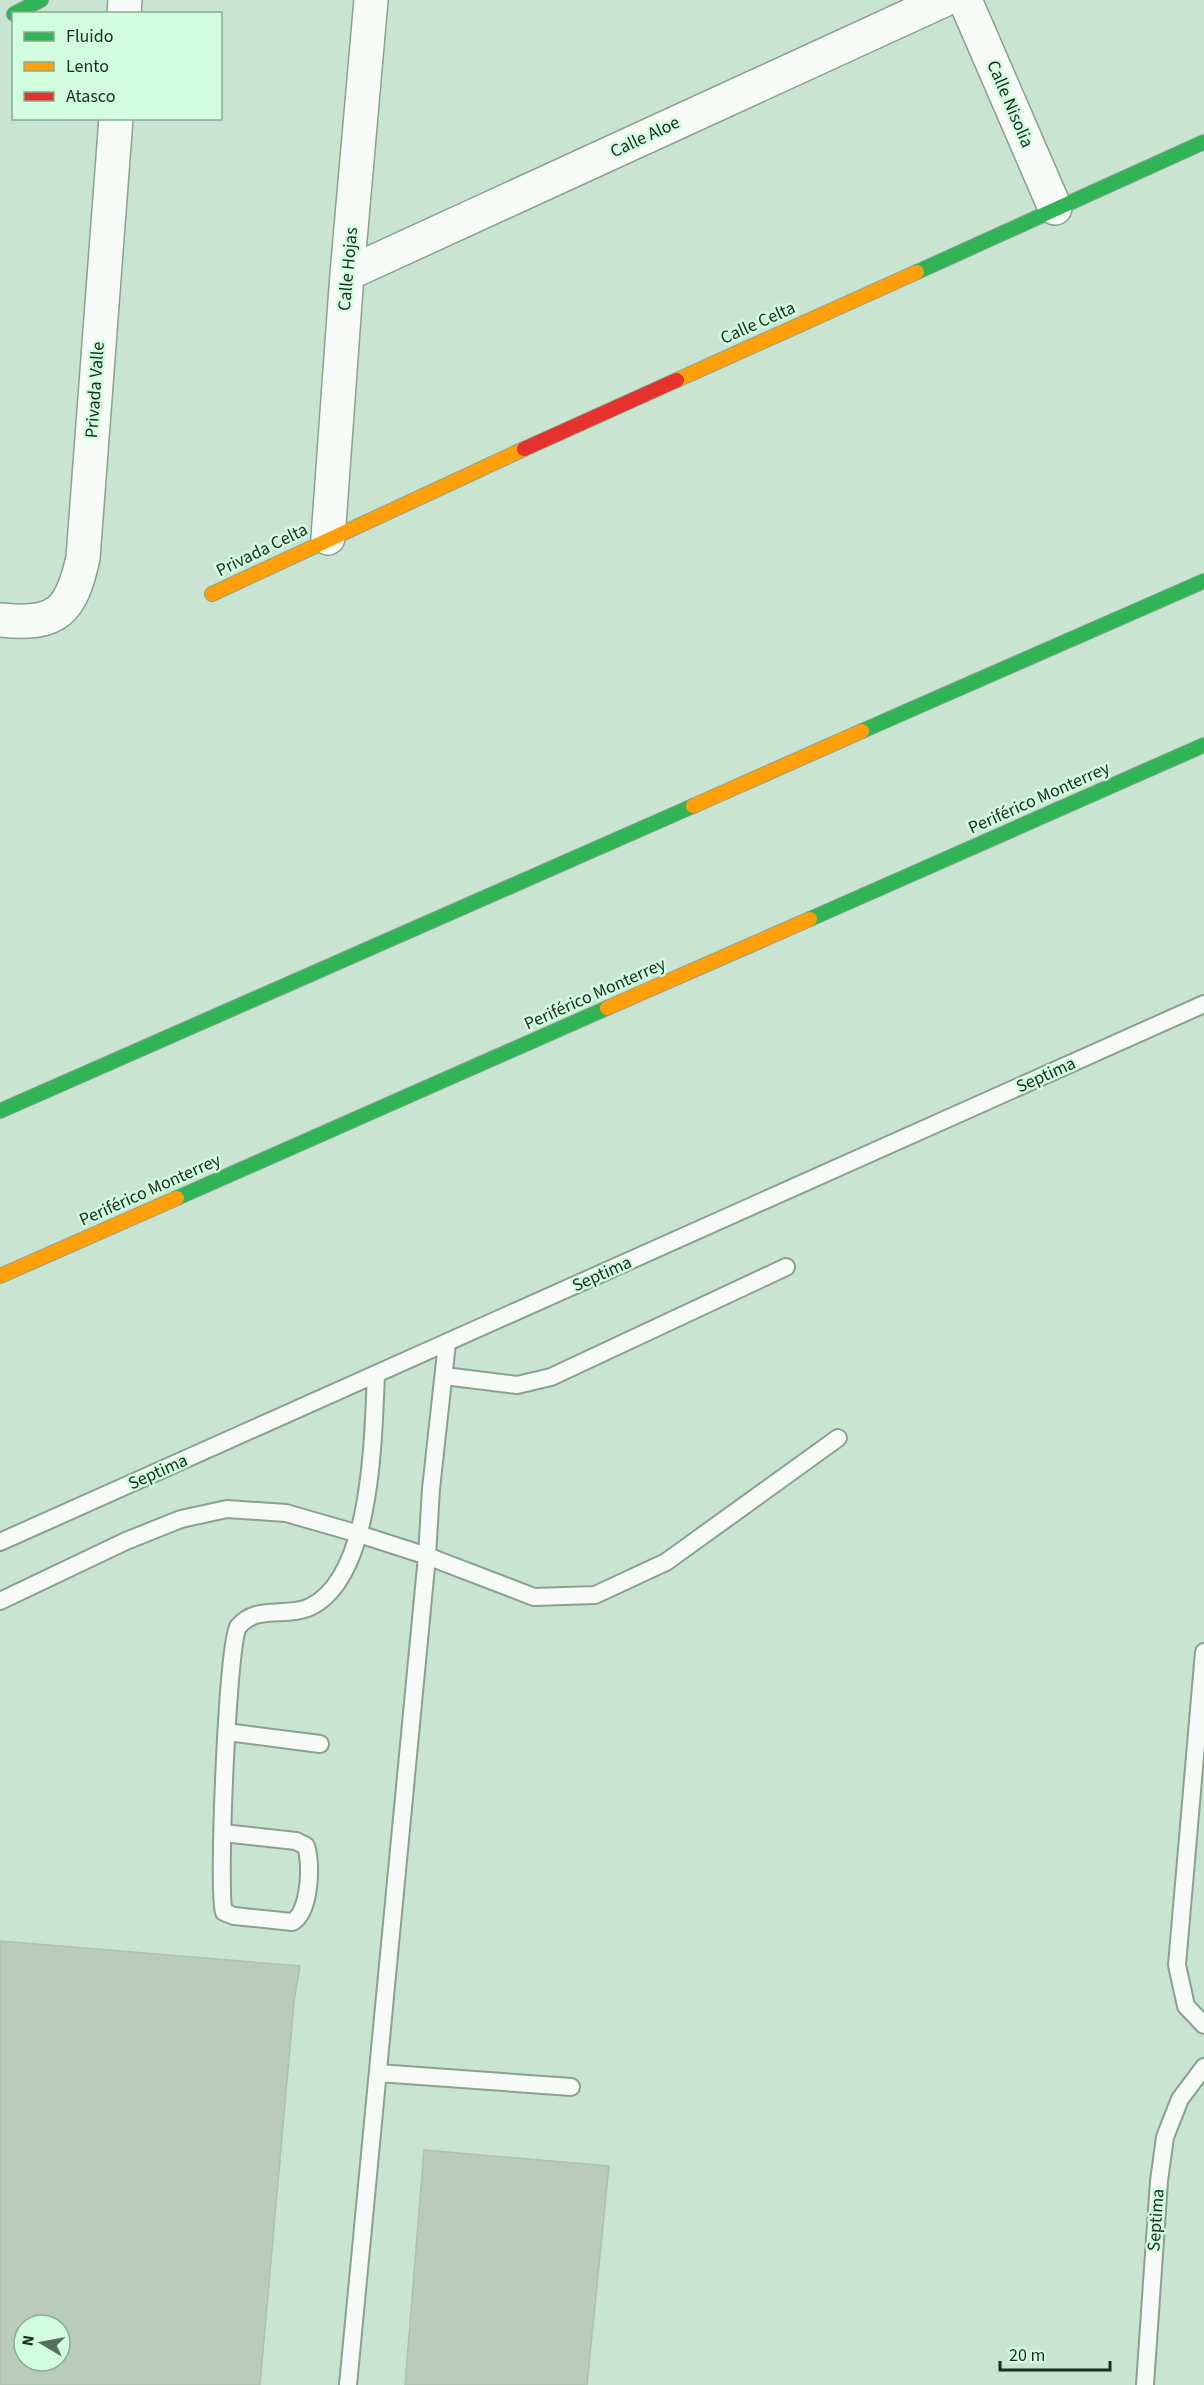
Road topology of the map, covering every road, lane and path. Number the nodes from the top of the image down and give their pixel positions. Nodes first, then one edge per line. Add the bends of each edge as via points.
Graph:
1 (41, 0) edge
2 (944, 0) edge
3 (965, 0) edge
4 (376, 3) edge
5 (18, 12) edge
6 (116, 120) edge
7 (1204, 142) edge
8 (1055, 208) junction
9 (347, 274) junction
10 (328, 538) junction
11 (1204, 581) edge
12 (213, 594) dead end
13 (9, 621) edge
14 (1204, 745) edge
15 (1204, 1004) edge
16 (0, 1111) edge
17 (786, 1267) dead end
18 (0, 1276) edge
19 (447, 1343) junction
20 (376, 1375) junction
21 (444, 1376) junction
22 (838, 1438) dead end
23 (358, 1534) junction
24 (0, 1542) edge
25 (427, 1556) junction
26 (0, 1601) edge
27 (1204, 1652) edge
28 (227, 1732) junction
29 (320, 1744) dead end
30 (223, 1833) junction
31 (1204, 2025) edge
32 (1204, 2067) edge
33 (378, 2073) junction
34 (571, 2087) dead end
35 (348, 2385) edge
36 (1145, 2385) edge

1 - 5 main road
2 - 9 street, Calle Aloe
3 - 8 street, Calle Nisolia
4 - 9 street, Calle Hojas
6 - 13 street, Privada Valle via 82,558 76,589 48,619
7 - 8 main road, Calle Celta
8 - 10 main road, Calle Celta
9 - 10 street, Calle Hojas
10 - 12 main road, Privada Celta
11 - 16 main road
14 - 18 main road, Periférico Monterrey
15 - 19 lane, Septima
17 - 21 lane via 551,1377 517,1385
19 - 20 lane, Septima
19 - 21 lane
20 - 23 lane via 371,1468
20 - 24 lane, Septima
21 - 25 lane via 430,1489
22 - 25 lane via 666,1562 595,1595 534,1597
23 - 25 lane
23 - 26 lane via 286,1513 227,1509 181,1519 126,1541
23 - 28 lane via 343,1572 323,1600 307,1608 248,1617 236,1629
25 - 33 lane
27 - 31 lane via 1177,1965 1186,2006
28 - 29 lane
28 - 30 lane
30 - 30 lane via 220,1901 224,1912 292,1922 299,1918 305,1909 310,1857 306,1846 296,1841
32 - 36 lane, Septima via 1180,2099 1166,2138 1159,2181
33 - 34 lane
33 - 35 lane

